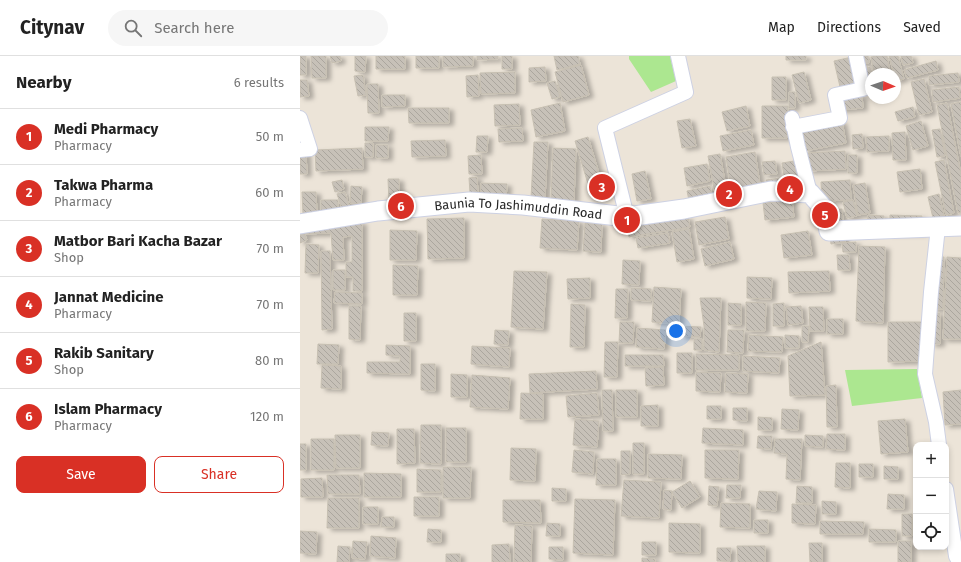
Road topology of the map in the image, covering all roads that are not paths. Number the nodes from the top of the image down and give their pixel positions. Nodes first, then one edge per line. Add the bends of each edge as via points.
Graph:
1 (678, 56) edge
2 (856, 56) edge
3 (300, 118) edge
4 (300, 150) edge
5 (810, 193) junction
6 (627, 218) junction
7 (300, 224) edge
8 (961, 226) edge
9 (938, 227) junction
10 (938, 442) edge
11 (949, 509) edge
12 (959, 562) edge

1 - 6 street via 686,92 605,128
2 - 5 street via 863,89 835,95 840,118 792,122
3 - 4 street via 310,149
5 - 6 street, Baunia To Jashimuddin Road via 771,191
5 - 9 street via 825,210 829,231
6 - 7 street, Baunia To Jashimuddin Road via 523,205 468,202 378,210
8 - 9 street
9 - 10 street via 926,374
11 - 12 street

